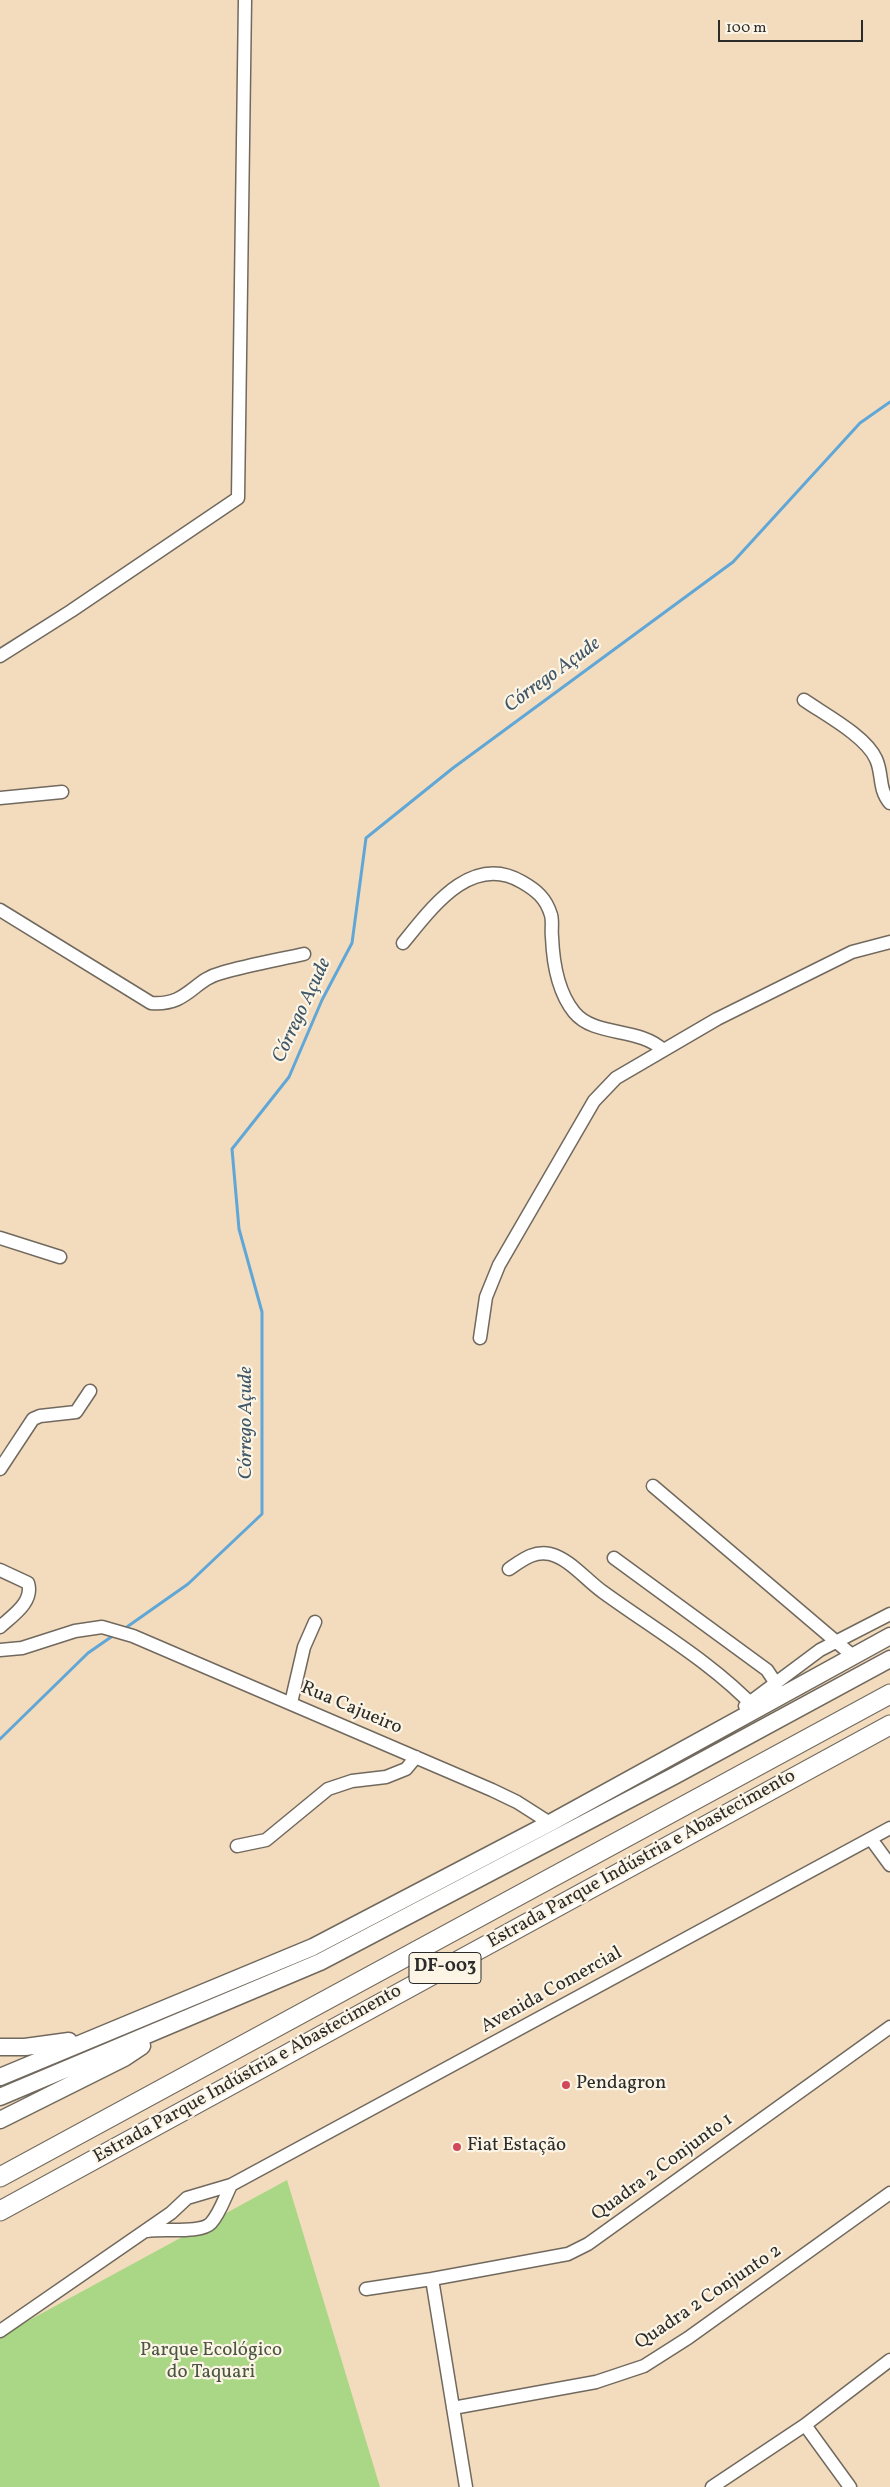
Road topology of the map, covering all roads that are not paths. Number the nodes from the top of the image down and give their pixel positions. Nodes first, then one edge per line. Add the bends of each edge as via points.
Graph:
1 (246, 0) edge
2 (0, 656) edge
3 (804, 700) dead end
4 (62, 792) dead end
5 (0, 798) edge
6 (890, 802) edge
7 (0, 910) edge
8 (890, 942) edge
9 (404, 943) dead end
10 (304, 954) dead end
11 (663, 1050) junction
12 (0, 1238) edge
13 (60, 1257) dead end
14 (480, 1338) dead end
15 (90, 1391) dead end
16 (0, 1469) edge
17 (653, 1486) dead end
18 (614, 1558) dead end
19 (509, 1569) dead end
20 (0, 1570) edge
21 (890, 1614) edge
22 (315, 1622) dead end
23 (0, 1627) edge
24 (890, 1636) edge
25 (836, 1640) junction
26 (0, 1650) edge
27 (852, 1656) junction
28 (890, 1659) edge
29 (777, 1690) junction
30 (890, 1694) edge
31 (291, 1703) junction
32 (753, 1706) junction
33 (890, 1725) edge
34 (416, 1757) junction
35 (550, 1823) junction
36 (890, 1828) edge
37 (871, 1839) junction
38 (236, 1846) dead end
39 (890, 1865) edge
40 (174, 2025) junction
41 (890, 2027) edge
42 (89, 2039) junction
43 (0, 2047) edge
44 (0, 2077) edge
45 (0, 2097) edge
46 (0, 2120) edge
47 (0, 2177) edge
48 (231, 2185) junction
49 (890, 2193) edge
50 (178, 2207) junction
51 (0, 2211) edge
52 (192, 2230) junction
53 (144, 2231) junction
54 (432, 2279) junction
55 (366, 2289) dead end
56 (2, 2327) edge
57 (890, 2360) edge
58 (453, 2408) junction
59 (805, 2425) junction
60 (466, 2487) edge
61 (712, 2487) edge
62 (850, 2487) edge

1 - 2 street via 238,498
3 - 6 street via 872,752 884,795
4 - 5 street
7 - 10 street via 152,1003 176,1001 219,973
8 - 11 street via 852,952 717,1019
9 - 11 street via 439,900 456,887 486,873 518,880 545,900 552,917 553,956 559,982 574,1013 595,1026 639,1036
11 - 14 street via 616,1078 594,1101 499,1265 486,1297
12 - 13 street
15 - 16 street via 76,1412 33,1419
17 - 25 street
18 - 29 street via 767,1670
19 - 32 street via 528,1556 539,1554 550,1554 566,1562 734,1686
20 - 23 street via 21,1578 30,1588 25,1602
21 - 25 street
22 - 31 street via 304,1647
24 - 27 main road
25 - 27 street
25 - 29 street
26 - 31 street, Rua Cajueiro via 22,1648 75,1631 102,1627 133,1636
27 - 29 main road
28 - 40 main road via 666,1781 320,1962
29 - 32 main road
30 - 47 highway, Estrada Parque Indústria e Abastecimento / DF-003
31 - 34 street, Rua Cajueiro
32 - 35 main road via 722,1729
33 - 51 highway, Estrada Parque Indústria e Abastecimento / DF-003
34 - 35 street, Rua Cajueiro via 516,1802
34 - 38 street via 406,1769 386,1777 328,1788 266,1840
35 - 42 main road via 313,1947
36 - 37 street, Avenida Comercial
37 - 39 street
37 - 48 street, Avenida Comercial
40 - 45 main road
40 - 46 main road via 124,2058
41 - 54 street, Quadra 2 Conjunto 1 via 588,2244 568,2254
42 - 43 main road
42 - 44 main road
48 - 50 street, Avenida Comercial via 187,2198
48 - 52 street via 209,2225
49 - 58 street, Quadra 2 Conjunto 2 via 644,2366 596,2382
50 - 52 street via 180,2220
50 - 53 street, Avenida Comercial
52 - 53 street
53 - 56 street, Avenida Comercial
54 - 55 street, Quadra 2 Conjunto 1
54 - 58 street
57 - 59 street
58 - 60 street
59 - 61 street
59 - 62 street

